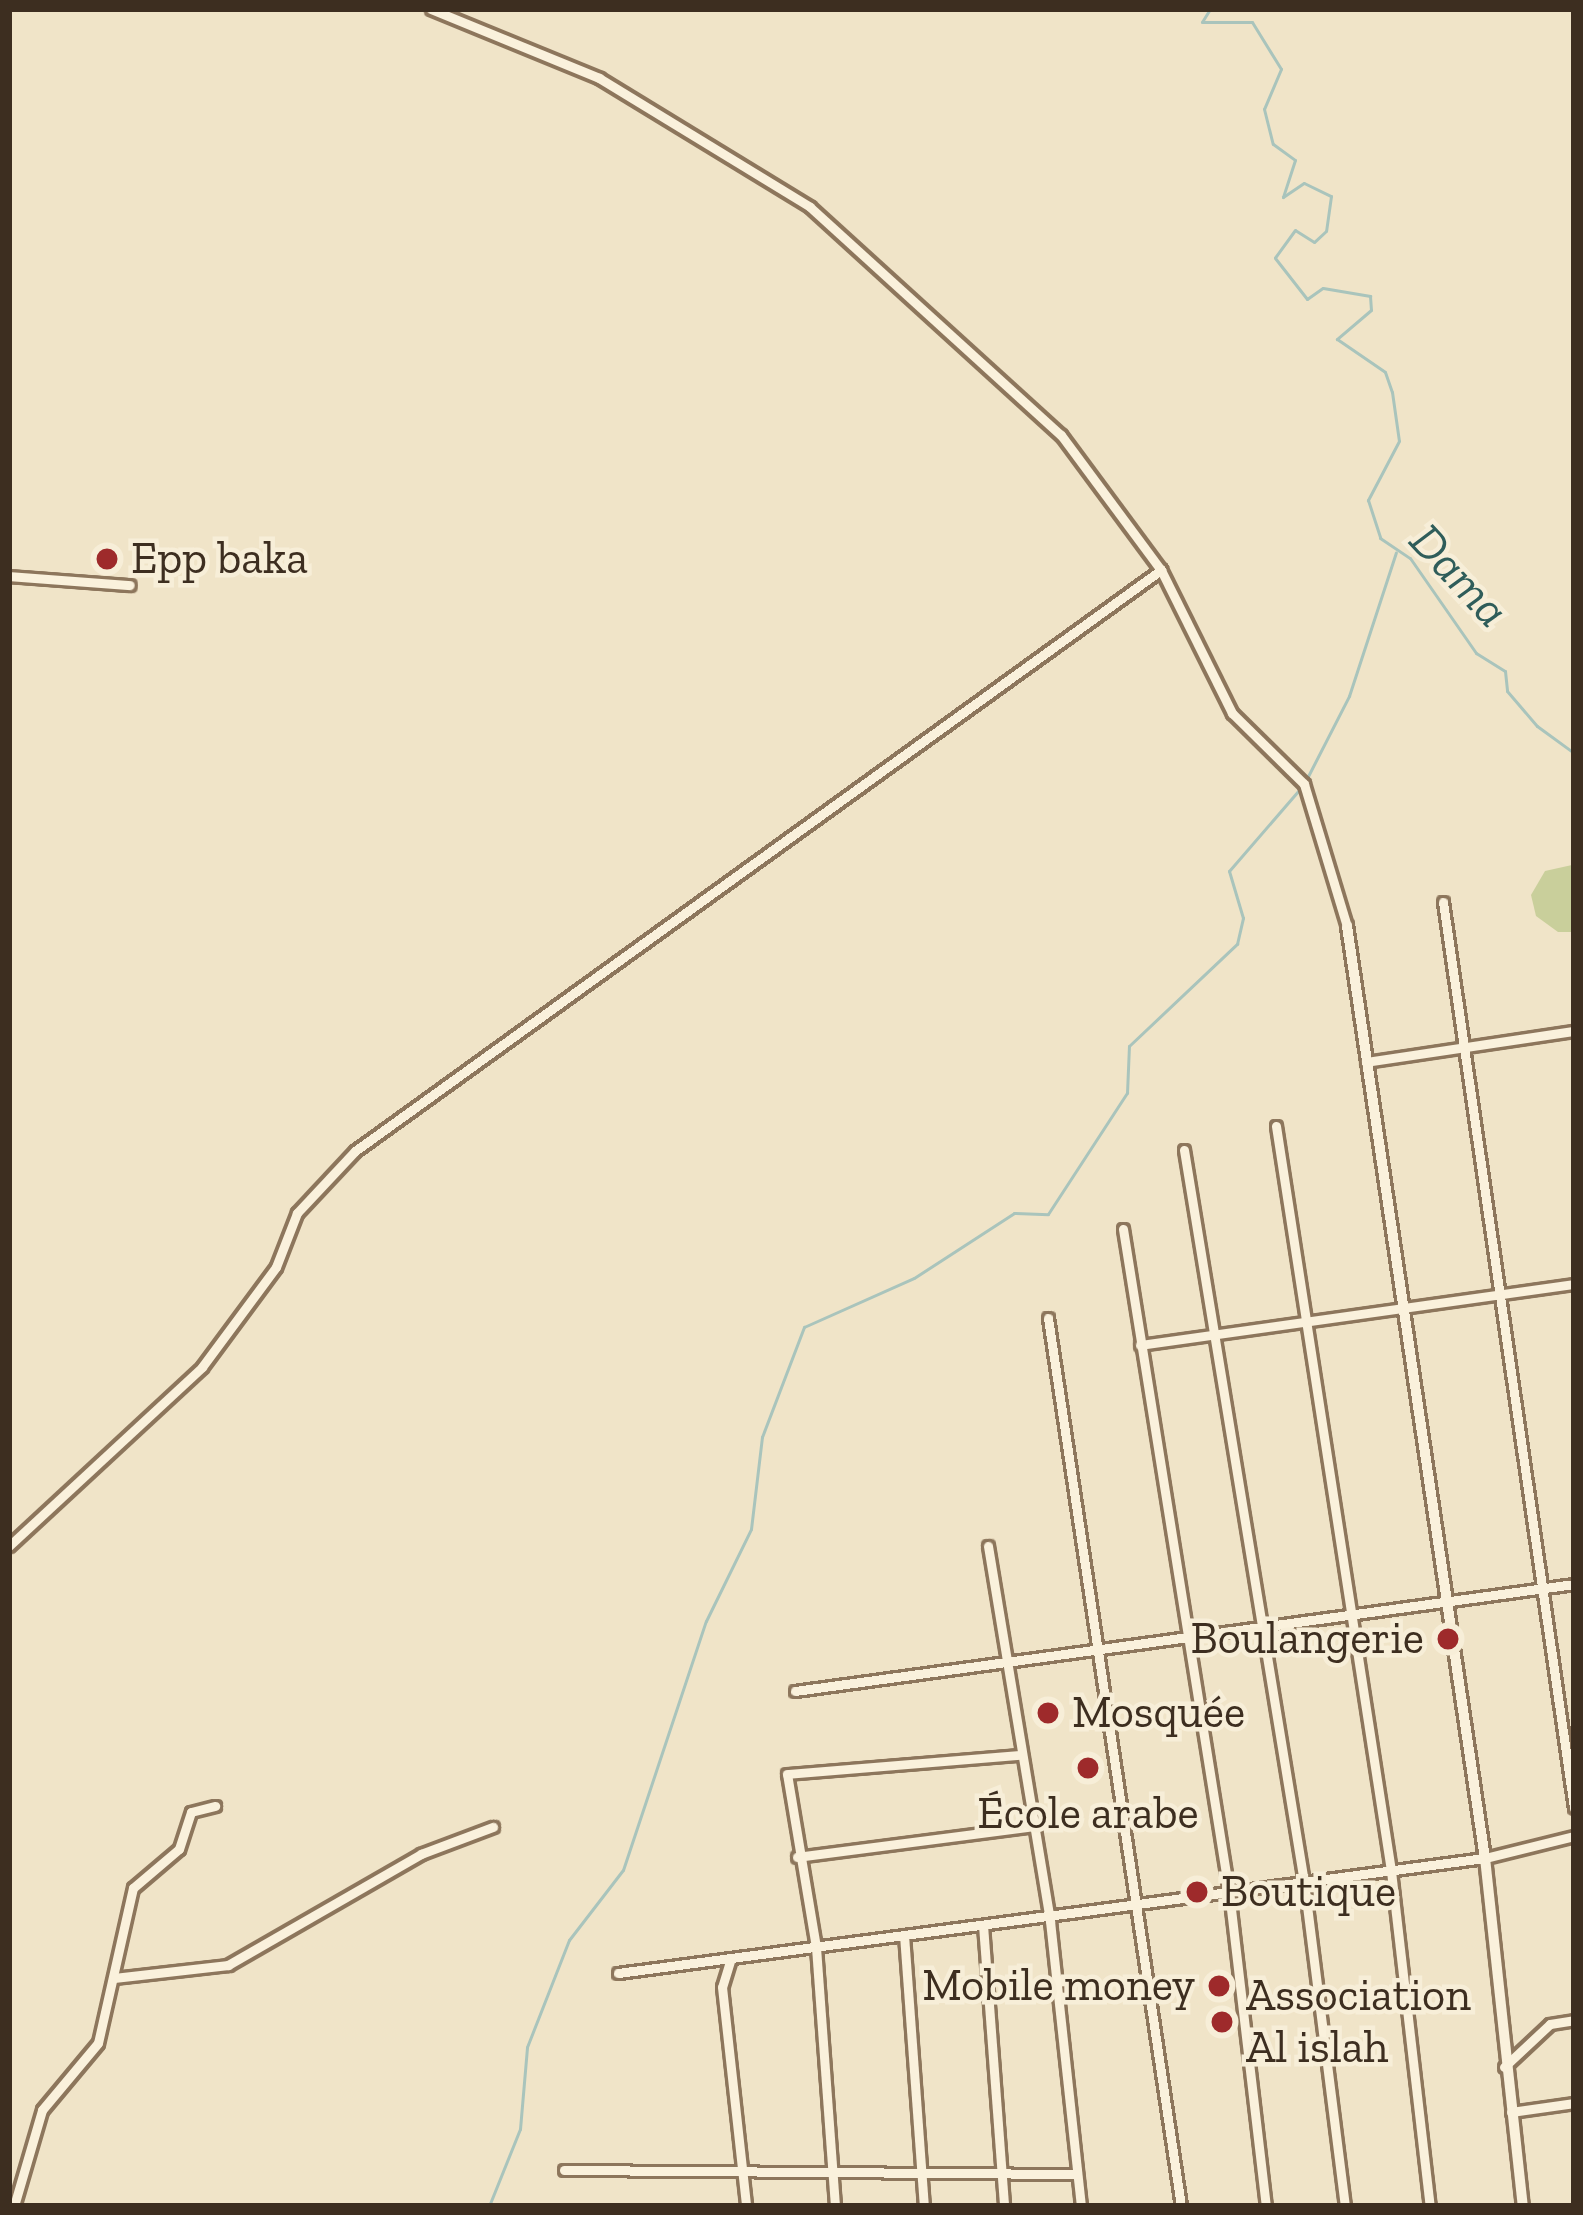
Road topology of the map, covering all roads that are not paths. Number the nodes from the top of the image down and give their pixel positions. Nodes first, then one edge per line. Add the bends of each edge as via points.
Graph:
1 (431, 9) edge
2 (1162, 570) junction
3 (9, 576) edge
4 (130, 585) dead end
5 (1443, 902) dead end
6 (1348, 926) joint
7 (1574, 1031) edge
8 (1462, 1041) junction
9 (1366, 1062) junction
10 (1276, 1126) dead end
11 (1184, 1150) dead end
12 (1123, 1229) dead end
13 (1574, 1284) edge
14 (1498, 1294) junction
15 (1400, 1307) junction
16 (1048, 1318) dead end
17 (1304, 1321) junction
18 (1212, 1333) junction
19 (1140, 1345) junction
20 (9, 1546) edge
21 (988, 1546) dead end
22 (1574, 1584) edge
23 (1544, 1588) junction
24 (1441, 1603) junction
25 (1346, 1616) junction
26 (1256, 1628) junction
27 (1183, 1638) junction
28 (1097, 1649) junction
29 (1005, 1667) junction
30 (795, 1691) dead end
31 (1018, 1756) junction
32 (215, 1806) dead end
33 (1574, 1808) edge
34 (494, 1827) dead end
35 (1028, 1827) junction
36 (1574, 1836) edge
37 (796, 1857) junction
38 (1485, 1858) junction
39 (1391, 1871) junction
40 (1304, 1882) junction
41 (1229, 1892) junction
42 (1144, 1904) junction
43 (1050, 1921) junction
44 (983, 1925) junction
45 (904, 1935) junction
46 (816, 1947) junction
47 (730, 1958) junction
48 (618, 1973) dead end
49 (114, 1978) junction
50 (1574, 2020) edge
51 (1504, 2067) junction
52 (1574, 2103) edge
53 (1510, 2112) junction
54 (920, 2168) junction
55 (1000, 2168) junction
56 (740, 2169) junction
57 (831, 2169) junction
58 (564, 2170) dead end
59 (1076, 2174) junction
60 (14, 2206) edge
61 (746, 2206) edge
62 (835, 2206) edge
63 (924, 2206) edge
64 (1004, 2206) edge
65 (1081, 2206) edge
66 (1181, 2206) edge
67 (1266, 2206) edge
68 (1345, 2206) edge
69 (1430, 2206) edge
70 (1523, 2206) edge

1 - 2 street via 599,77 810,207 1061,435
2 - 6 street via 1223,700 1304,784
2 - 20 street via 356,1151 297,1214 276,1267 202,1367
3 - 4 street
5 - 8 street
6 - 9 street
7 - 8 street
8 - 9 street
8 - 14 street
9 - 15 street
10 - 17 street
11 - 18 street
12 - 19 street
13 - 14 street
14 - 15 street
14 - 23 street
15 - 17 street
15 - 24 street
16 - 28 street
17 - 18 street
17 - 25 street
18 - 19 street
18 - 26 street
19 - 27 street
21 - 29 street
22 - 23 street
23 - 24 street
23 - 33 street
24 - 25 street
24 - 38 street
25 - 26 street
25 - 39 street
26 - 27 street
26 - 40 street
27 - 28 street
27 - 41 street
28 - 29 street
28 - 42 street
29 - 30 street
29 - 31 street
31 - 35 street
31 - 37 street via 787,1774
32 - 49 street via 191,1812 179,1849 133,1888
34 - 49 street via 421,1854 228,1965
35 - 37 street
35 - 43 street
36 - 38 street
37 - 46 street
38 - 39 street
38 - 51 street
39 - 40 street
39 - 69 street
40 - 41 street
40 - 68 street
41 - 42 street
41 - 67 street
42 - 43 street
42 - 66 street
43 - 44 street
43 - 59 street
44 - 45 street
44 - 55 street
45 - 46 street
45 - 54 street
46 - 47 street
46 - 57 street
47 - 48 street
47 - 56 street via 722,1987
49 - 60 street via 98,2043 42,2110
50 - 51 street via 1550,2024
51 - 53 street
52 - 53 street
53 - 70 street
54 - 55 street
54 - 57 street
54 - 63 street
55 - 59 street
55 - 64 street
56 - 57 street
56 - 58 street
56 - 61 street
57 - 62 street
59 - 65 street

